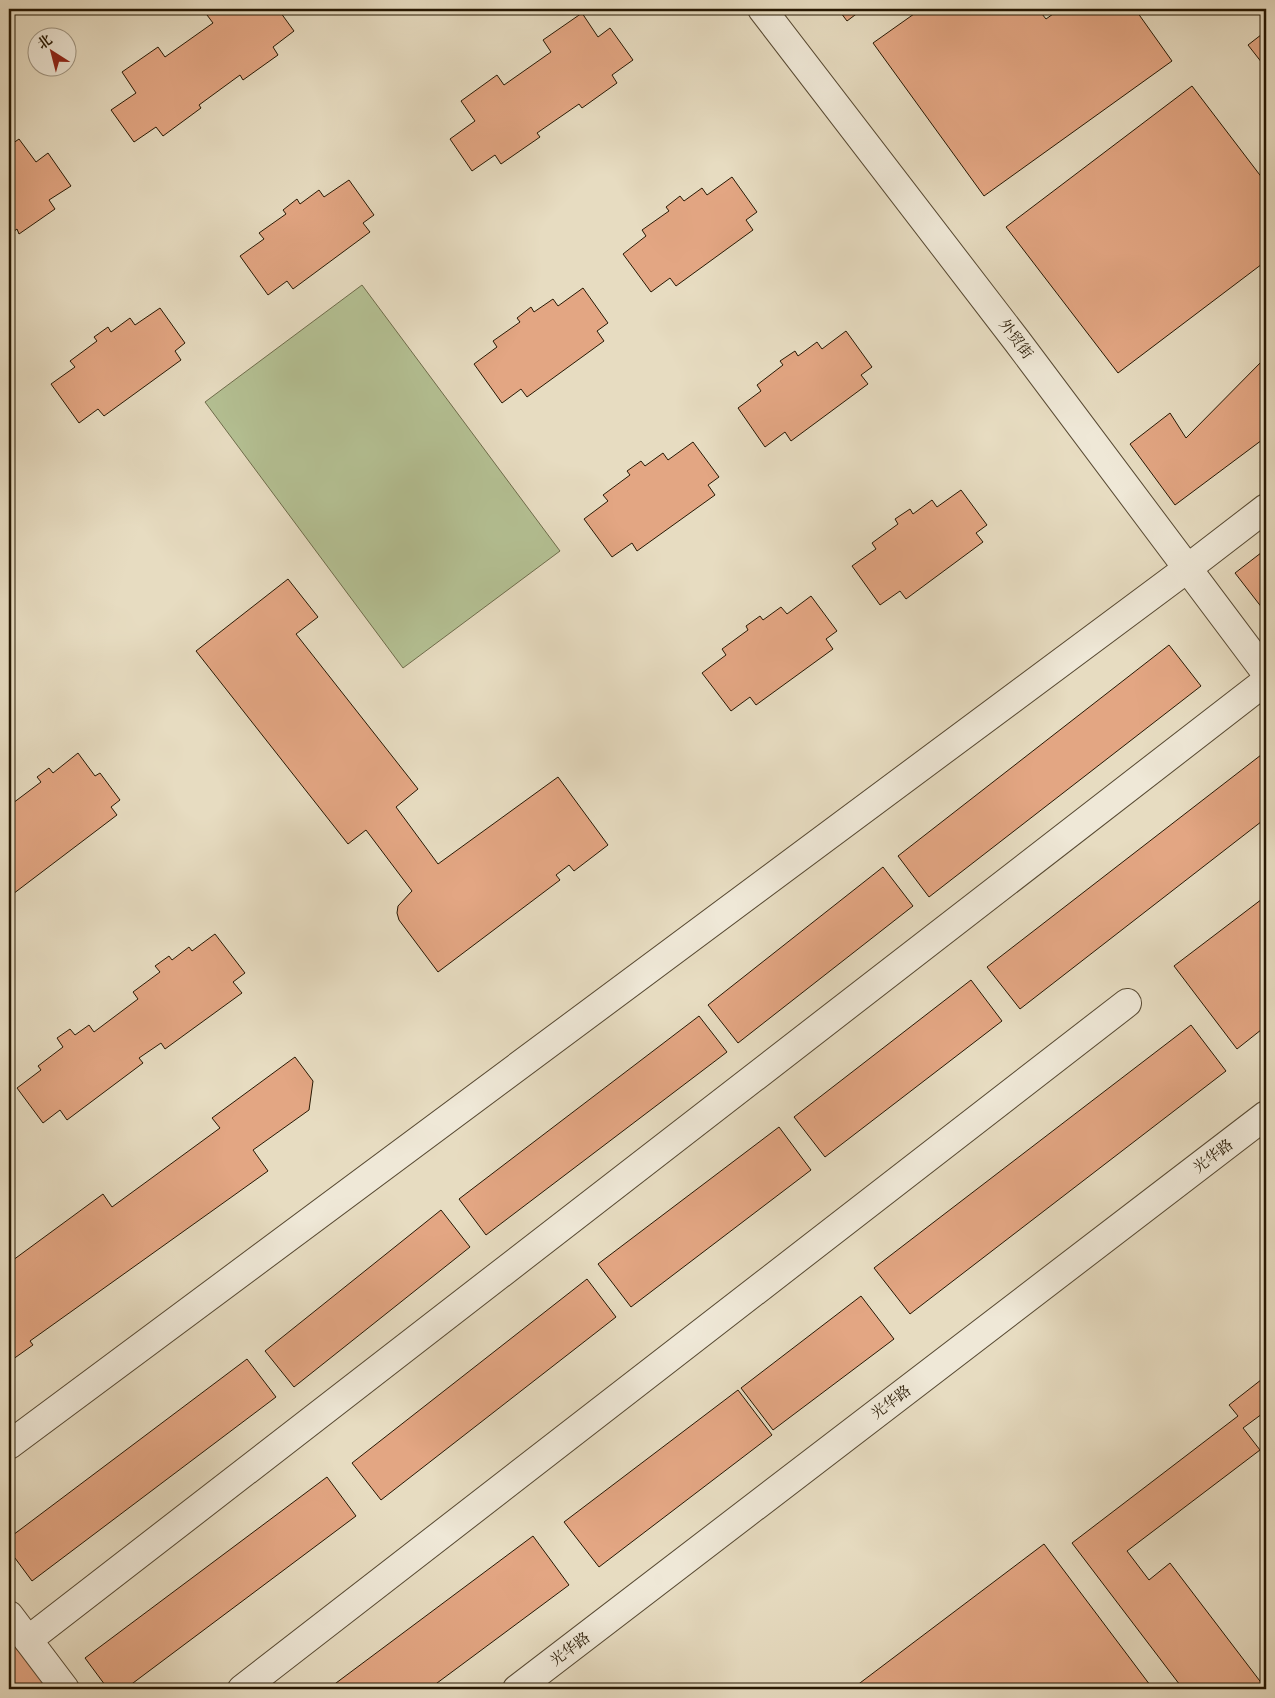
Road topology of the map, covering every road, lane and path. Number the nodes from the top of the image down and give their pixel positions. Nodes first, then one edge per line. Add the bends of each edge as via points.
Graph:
1 (762, 9) edge
2 (1266, 508) edge
3 (1188, 568) junction
4 (1266, 672) edge
5 (1266, 681) edge
6 (1127, 1003) dead end
7 (1266, 1116) edge
8 (9, 1445) edge
9 (9, 1615) edge
10 (28, 1640) junction
11 (66, 1689) edge
12 (242, 1689) edge
13 (517, 1689) edge

1 - 3 street, 外贸街
2 - 3 street
3 - 4 street, 外贸街
3 - 8 street
5 - 10 street
6 - 12 street
7 - 13 street, 光华路
9 - 10 street
10 - 11 street

